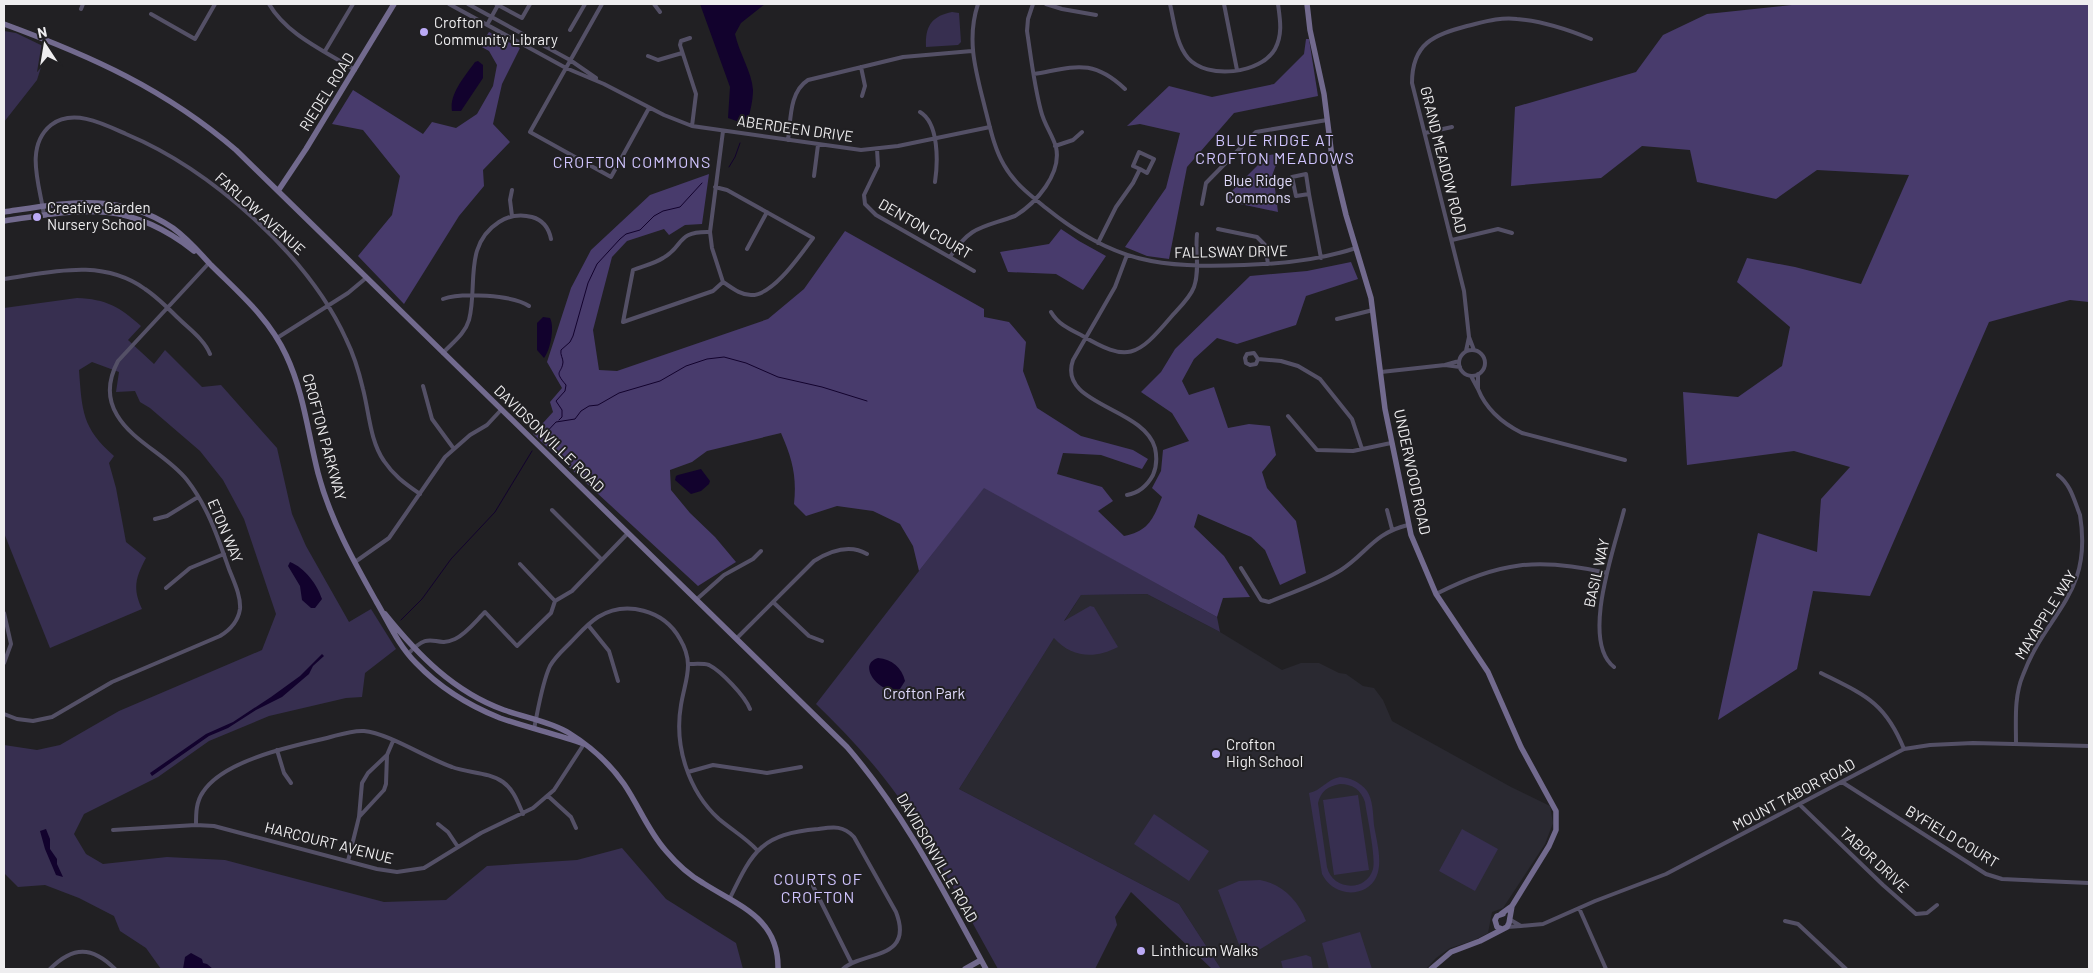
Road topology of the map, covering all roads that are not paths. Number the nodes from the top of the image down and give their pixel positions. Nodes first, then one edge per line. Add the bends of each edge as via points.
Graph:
1 (83, 4) edge
2 (215, 4) edge
3 (269, 4) edge
4 (353, 4) edge
5 (394, 4) edge
6 (449, 4) edge
7 (468, 4) edge
8 (497, 4) edge
9 (530, 4) edge
10 (585, 4) edge
11 (602, 4) edge
12 (654, 4) edge
13 (978, 4) edge
14 (1033, 4) edge
15 (1046, 4) edge
16 (1170, 4) edge
17 (1224, 4) edge
18 (1278, 4) edge
19 (1307, 4) edge
20 (81, 9) dead end
21 (660, 12) dead end
22 (151, 14) dead end
23 (1096, 14) dead end
24 (492, 17) junction
25 (4, 24) edge
26 (487, 25) junction
27 (570, 30) dead end
28 (690, 38) dead end
29 (1591, 39) dead end
30 (325, 51) junction
31 (972, 51) junction
32 (682, 53) junction
33 (648, 56) dead end
34 (570, 60) junction
35 (861, 67) junction
36 (566, 68) junction
37 (355, 70) junction
38 (1237, 70) junction
39 (1034, 74) junction
40 (604, 84) junction
41 (1125, 89) dead end
42 (862, 96) dead end
43 (649, 108) junction
44 (920, 112) dead end
45 (1327, 120) junction
46 (692, 126) junction
47 (990, 126) junction
48 (1452, 127) dead end
49 (723, 131) junction
50 (1082, 132) dead end
51 (1425, 134) junction
52 (934, 139) junction
53 (788, 140) junction
54 (818, 145) junction
55 (1055, 146) junction
56 (877, 149) junction
57 (1140, 169) junction
58 (814, 176) dead end
59 (935, 182) dead end
60 (715, 187) junction
61 (512, 190) dead end
62 (278, 191) junction
63 (1309, 194) junction
64 (1035, 199) junction
65 (1202, 204) dead end
66 (43, 206) junction
67 (4, 212) edge
68 (767, 212) junction
69 (44, 214) junction
70 (512, 216) junction
71 (4, 221) edge
72 (1218, 229) dead end
73 (710, 232) junction
74 (1512, 233) dead end
75 (1198, 234) dead end
76 (551, 239) dead end
77 (1452, 240) junction
78 (1098, 243) junction
79 (1356, 248) junction
80 (747, 249) dead end
81 (1127, 255) junction
82 (950, 256) junction
83 (1321, 258) junction
84 (209, 263) junction
85 (1268, 264) junction
86 (1196, 267) junction
87 (974, 270) dead end
88 (366, 278) junction
89 (4, 279) edge
90 (723, 282) junction
91 (471, 296) junction
92 (443, 299) dead end
93 (329, 305) junction
94 (529, 306) dead end
95 (167, 308) junction
96 (1373, 310) junction
97 (1051, 312) dead end
98 (1337, 319) dead end
99 (1469, 337) junction
100 (277, 338) junction
101 (1086, 338) junction
102 (1474, 350) junction
103 (1466, 351) junction
104 (443, 353) junction
105 (210, 354) dead end
106 (1258, 359) dead end
107 (1459, 361) junction
108 (1445, 365) junction
109 (1460, 367) junction
110 (1381, 372) junction
111 (1478, 374) junction
112 (1471, 376) junction
113 (423, 386) dead end
114 (1478, 389) junction
115 (501, 410) junction
116 (1288, 416) dead end
117 (1391, 443) junction
118 (454, 449) junction
119 (1362, 449) junction
120 (1625, 460) dead end
121 (2058, 475) dead end
122 (420, 494) junction
123 (1127, 495) dead end
124 (198, 497) junction
125 (552, 510) dead end
126 (1387, 510) dead end
127 (1624, 510) dead end
128 (155, 519) dead end
129 (1408, 525) junction
130 (1392, 529) junction
131 (628, 533) junction
132 (2087, 543) dead end
133 (760, 551) dead end
134 (224, 554) junction
135 (867, 554) dead end
136 (602, 560) junction
137 (355, 562) junction
138 (520, 564) dead end
139 (1240, 568) dead end
140 (1607, 573) junction
141 (166, 588) dead end
142 (1436, 594) junction
143 (2075, 594) dead end
144 (697, 599) junction
145 (555, 601) junction
146 (773, 602) junction
147 (379, 606) junction
148 (4, 613) edge
149 (588, 625) junction
150 (6, 629) edge
151 (737, 638) junction
152 (822, 641) dead end
153 (413, 648) junction
154 (408, 654) junction
155 (4, 663) edge
156 (688, 664) junction
157 (1614, 667) dead end
158 (1822, 673) dead end
159 (618, 681) dead end
160 (750, 709) dead end
161 (4, 714) edge
162 (536, 720) junction
163 (534, 728) junction
164 (393, 741) junction
165 (2016, 743) junction
166 (584, 744) junction
167 (2089, 746) edge
168 (1904, 749) junction
169 (277, 750) junction
170 (387, 755) junction
171 (800, 768) dead end
172 (688, 772) junction
173 (1842, 782) junction
174 (291, 783) dead end
175 (548, 796) junction
176 (1800, 805) junction
177 (523, 814) junction
178 (359, 817) junction
179 (196, 824) junction
180 (438, 824) dead end
181 (576, 828) dead end
182 (113, 830) dead end
183 (458, 847) junction
184 (757, 850) junction
185 (348, 861) junction
186 (2089, 883) edge
187 (813, 886) dead end
188 (730, 898) junction
189 (1937, 905) dead end
190 (1512, 906) junction
191 (1579, 908) junction
192 (1501, 914) junction
193 (1509, 918) junction
194 (1786, 921) dead end
195 (1494, 922) junction
196 (1521, 926) junction
197 (1504, 928) junction
198 (1487, 937) junction
199 (981, 960) junction
200 (851, 962) junction
201 (50, 969) edge
202 (114, 969) edge
203 (778, 969) edge
204 (842, 969) edge
205 (964, 969) edge
206 (986, 969) edge
207 (1431, 969) edge
208 (1606, 969) edge
209 (1846, 969) edge

1 - 20 street
2 - 22 street via 195,39
3 - 30 street via 286,26
4 - 30 street
5 - 37 street, RIEDEL ROAD
6 - 26 street, ABERDEEN DRIVE
7 - 24 street, ABERDEEN DRIVE
8 - 9 street via 522,18
8 - 24 street
10 - 27 street
11 - 34 street
12 - 21 street
13 - 31 street, FALLSWAY DRIVE
14 - 39 street via 1027,25
15 - 23 street
16 - 38 street via 1181,47 1194,64 1209,71
17 - 38 street
18 - 38 street via 1281,29 1271,56
19 - 45 street, UNDERWOOD ROAD
24 - 26 street
24 - 34 street, ABERDEEN DRIVE
25 - 62 street, DAVIDSONVILLE ROAD via 72,50 156,91 217,134
26 - 36 street, ABERDEEN DRIVE
28 - 32 street via 680,43
29 - 51 street, GRAND MEADOW ROAD via 1555,26 1505,18 1440,34 1429,40 1415,59 1412,70 1412,83
30 - 37 street
31 - 35 street via 911,56
31 - 47 street, FALLSWAY DRIVE
32 - 33 street via 658,60
32 - 46 street via 696,94
34 - 36 street
34 - 40 street, ABERDEEN DRIVE
35 - 42 street via 865,86
35 - 53 street via 813,78 800,86 794,96
36 - 40 street, ABERDEEN DRIVE
36 - 43 street via 530,132 611,177
37 - 62 street, RIEDEL ROAD
39 - 41 street via 1090,67 1111,76
39 - 55 street via 1040,110
40 - 43 street, ABERDEEN DRIVE
43 - 46 street, ABERDEEN DRIVE
44 - 52 street via 930,121
45 - 65 street via 1256,132 1206,183
45 - 79 street, UNDERWOOD ROAD via 1332,157
46 - 49 street, ABERDEEN DRIVE
47 - 52 street, ABERDEEN DRIVE
47 - 64 street, FALLSWAY DRIVE via 1004,166 1013,180
48 - 51 street
49 - 53 street, ABERDEEN DRIVE
49 - 60 street
50 - 55 street via 1073,140
51 - 77 street, GRAND MEADOW ROAD
52 - 56 street, ABERDEEN DRIVE
52 - 59 street via 938,163
53 - 54 street, ABERDEEN DRIVE
54 - 56 street, ABERDEEN DRIVE
54 - 58 street
55 - 64 street via 1055,169
56 - 82 street, DENTON COURT via 878,166 865,191 865,204 876,215
57 - 57 street via 1148,173 1154,159 1140,152 1133,166
57 - 78 street
60 - 68 street via 728,190
60 - 73 street
61 - 70 street
62 - 88 street, DAVIDSONVILLE ROAD
63 - 63 street via 1296,196 1292,176 1306,174
63 - 83 street
64 - 78 street, FALLSWAY DRIVE
64 - 82 street via 1015,216 971,231
66 - 67 street, CROFTON PARKWAY
66 - 69 street, FARLOW AVENUE
66 - 84 street, CROFTON PARKWAY via 83,202 125,206 173,228
66 - 93 street, FARLOW AVENUE via 35,159 40,139 48,129 68,118 86,119 115,129 153,147 210,183 238,206 298,263
68 - 80 street
68 - 90 street via 813,238 765,292 744,294
69 - 71 street, CROFTON PARKWAY
69 - 84 street, CROFTON PARKWAY via 95,210 138,219 166,232
70 - 76 street via 537,219 548,229
70 - 91 street via 491,228 478,247
72 - 85 street via 1258,237 1265,246
73 - 90 street
73 - 90 street via 686,235 664,258 632,270 623,322 713,290
74 - 77 street via 1498,229
75 - 86 street
77 - 99 street, GRAND MEADOW ROAD via 1464,291
78 - 81 street, FALLSWAY DRIVE
79 - 83 street, FALLSWAY DRIVE
79 - 96 street, UNDERWOOD ROAD
81 - 86 street, FALLSWAY DRIVE via 1156,263
81 - 101 street via 1118,281
82 - 87 street, DENTON COURT
83 - 85 street, FALLSWAY DRIVE
84 - 95 street, ETON WAY
84 - 100 street, CROFTON PARKWAY via 257,310
85 - 86 street, FALLSWAY DRIVE
86 - 101 street via 1191,292 1144,346 1115,352
88 - 93 street
88 - 104 street, DAVIDSONVILLE ROAD
89 - 95 street via 66,270 96,270 134,282
91 - 92 street
91 - 94 street via 513,299
91 - 104 street via 464,332
93 - 100 street
93 - 122 street, FARLOW AVENUE via 357,367 378,450 396,476
95 - 105 street via 203,342
95 - 124 street, ETON WAY via 118,361 111,378 110,397 122,422 180,472
96 - 98 street
96 - 110 street, UNDERWOOD ROAD
97 - 101 street via 1061,324
99 - 102 street, GRAND MEADOW ROAD
99 - 103 street, GRAND MEADOW ROAD
100 - 137 street, CROFTON PARKWAY via 299,386 323,492
101 - 123 street via 1072,365 1074,383 1080,391 1138,424 1154,446 1156,462 1151,477 1138,492
102 - 103 street
102 - 111 street via 1484,359 1483,369
103 - 107 street
104 - 115 street, DAVIDSONVILLE ROAD
106 - 119 street via 1298,366 1320,379 1352,419
107 - 108 street
107 - 109 street
108 - 109 street
108 - 110 street
109 - 112 street
110 - 117 street, UNDERWOOD ROAD
111 - 112 street
111 - 114 street
112 - 114 street
113 - 118 street via 432,420
114 - 120 street via 1486,403 1509,427
115 - 118 street via 487,425
115 - 131 street, DAVIDSONVILLE ROAD
116 - 119 street via 1317,450
117 - 119 street
117 - 129 street, UNDERWOOD ROAD
118 - 122 street via 435,469
121 - 132 street via 2070,488
122 - 137 street via 390,538
124 - 128 street via 167,516
124 - 134 street, ETON WAY
125 - 136 street
126 - 130 street
127 - 140 street, BASIL WAY
129 - 130 street
129 - 142 street, UNDERWOOD ROAD
130 - 139 street via 1339,571 1269,602 1261,600
131 - 136 street
131 - 144 street, DAVIDSONVILLE ROAD
133 - 144 street via 753,559 724,575
134 - 141 street via 190,568
134 - 161 street, ETON WAY via 240,602 239,614 227,632 112,682 52,716 34,721
135 - 146 street via 852,548 820,557
136 - 145 street via 572,591
137 - 147 street, CROFTON PARKWAY
138 - 145 street
140 - 142 street via 1570,565 1528,564 1488,571
140 - 157 street, BASIL WAY via 1600,602 1599,626 1604,655
142 - 190 street, UNDERWOOD ROAD via 1488,672 1521,747 1556,811 1553,837
143 - 165 street, MAYAPPLE WAY via 2022,676 2016,702
144 - 151 street, DAVIDSONVILLE ROAD
145 - 153 street via 551,613 517,646 485,612 455,639 442,642 427,639
146 - 151 street
146 - 152 street via 809,636
147 - 153 street, CROFTON PARKWAY
147 - 154 street, CROFTON PARKWAY
148 - 150 street
149 - 156 street via 602,615 621,609 655,614 680,638
149 - 159 street via 609,651
149 - 162 street via 551,665
150 - 155 street via 11,644
151 - 199 street, DAVIDSONVILLE ROAD via 836,736 878,784 912,835
153 - 154 street
153 - 162 street, CROFTON PARKWAY via 471,694 503,710
154 - 163 street, CROFTON PARKWAY via 437,682 467,702 500,718
156 - 160 street via 712,667 744,697
156 - 172 street via 679,734
158 - 168 street via 1875,702 1891,722
162 - 163 street
162 - 166 street, CROFTON PARKWAY via 569,733
163 - 166 street, CROFTON PARKWAY
164 - 169 street via 371,732 358,731
164 - 170 street
164 - 177 street via 450,767 498,779 509,787
165 - 167 street, MOUNT TABOR ROAD
165 - 168 street, MOUNT TABOR ROAD via 1930,745
166 - 175 street, HARCOURT AVENUE
166 - 188 street, CROFTON PARKWAY via 601,757 617,776 647,826 671,857 701,882
168 - 173 street, MOUNT TABOR ROAD
169 - 174 street via 284,773
169 - 179 street via 238,766 207,786 197,806
170 - 178 street via 364,778
170 - 178 street via 384,790
171 - 172 street via 767,773 713,765
172 - 184 street via 698,794 712,812
173 - 176 street, MOUNT TABOR ROAD
173 - 186 street, BYFIELD COURT via 1986,874 2002,879
175 - 177 street, HARCOURT AVENUE
175 - 181 street via 571,817
176 - 189 street, TABOR DRIVE via 1916,914 1927,913
176 - 191 street, MOUNT TABOR ROAD via 1666,874
177 - 183 street, HARCOURT AVENUE
178 - 185 street
179 - 182 street, HARCOURT AVENUE
179 - 185 street, HARCOURT AVENUE via 228,829
180 - 183 street
183 - 185 street, HARCOURT AVENUE via 432,864 406,872 388,872
184 - 188 street
184 - 200 street via 774,838 800,830 841,827 854,837 896,912 899,932 885,952
187 - 200 street
188 - 203 street, CROFTON PARKWAY via 754,914 766,929 776,951
190 - 192 street, UNDERWOOD ROAD
190 - 193 street, UNDERWOOD ROAD
191 - 196 street, MOUNT TABOR ROAD via 1543,924
191 - 208 street
192 - 193 street
192 - 195 street
193 - 196 street
193 - 197 street
194 - 209 street via 1798,924
195 - 197 street via 1497,927
195 - 198 street
196 - 197 street, MOUNT TABOR ROAD
197 - 198 street
198 - 207 street via 1451,952
199 - 205 street
199 - 206 street, DAVIDSONVILLE ROAD
200 - 204 street
201 - 202 street via 62,958 82,951 98,955

